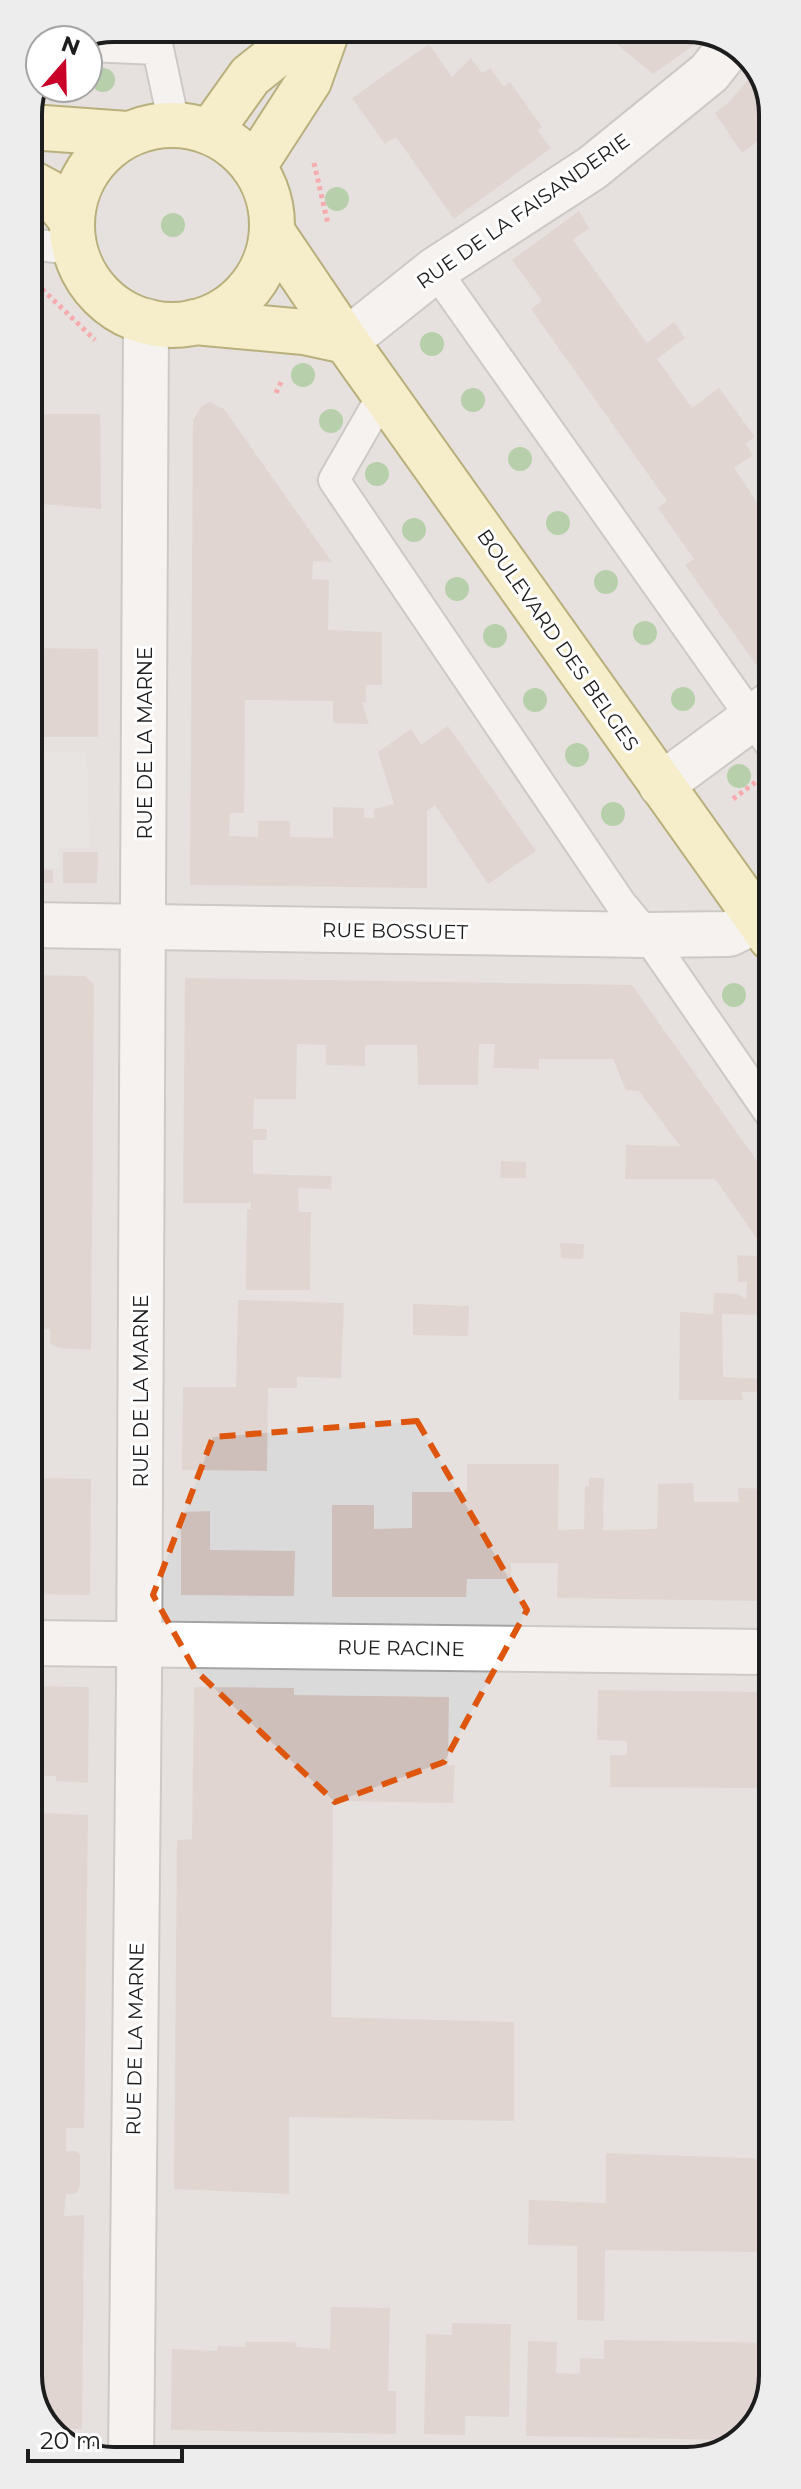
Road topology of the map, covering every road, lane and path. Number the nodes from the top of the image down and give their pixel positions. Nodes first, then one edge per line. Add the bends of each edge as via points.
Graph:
1 (292, 42) edge
2 (323, 42) edge
3 (104, 47) edge
4 (725, 53) edge
5 (299, 97) junction
6 (42, 128) edge
7 (192, 128) junction
8 (127, 134) junction
9 (254, 166) junction
10 (42, 189) edge
11 (273, 233) junction
12 (331, 233) dead end
13 (73, 235) junction
14 (42, 241) edge
15 (435, 270) junction
16 (42, 289) edge
17 (146, 321) junction
18 (195, 322) junction
19 (97, 341) dead end
20 (346, 341) junction
21 (384, 393) junction
22 (759, 714) edge
23 (759, 726) edge
24 (661, 785) junction
25 (759, 921) edge
26 (42, 925) edge
27 (144, 927) junction
28 (759, 930) edge
29 (647, 935) junction
30 (759, 1098) edge
31 (42, 1643) edge
32 (139, 1644) junction
33 (759, 1652) edge
34 (131, 2447) edge

1 - 7 main road
2 - 5 main road
3 - 7 lane via 158,49
4 - 15 street, RUE DE LA FAISANDERIE via 709,73 592,168
5 - 9 main road
5 - 12 path
6 - 8 main road
7 - 8 main road via 150,126
7 - 9 main road via 235,146
8 - 13 main road via 87,170 76,194
9 - 11 main road via 265,186
10 - 13 main road via 50,193
11 - 18 main road via 266,263 249,290 224,311
11 - 20 main road, BOULEVARD DES BELGES
13 - 14 lane
13 - 17 main road via 84,275 100,295 121,312
15 - 20 street, RUE DE LA FAISANDERIE
15 - 22 lane
16 - 19 path
17 - 18 main road
17 - 27 street, RUE DE LA MARNE
18 - 20 main road
20 - 21 main road, BOULEVARD DES BELGES
21 - 24 main road, BOULEVARD DES BELGES
21 - 29 lane via 334,480
23 - 24 street
24 - 25 main road, BOULEVARD DES BELGES
26 - 27 street, RUE BOSSUET
27 - 29 street, RUE BOSSUET
27 - 32 street, RUE DE LA MARNE
28 - 29 street, RUE BOSSUET
29 - 30 lane
31 - 32 street, RUE RACINE
32 - 33 street, RUE RACINE
32 - 34 street, RUE DE LA MARNE

